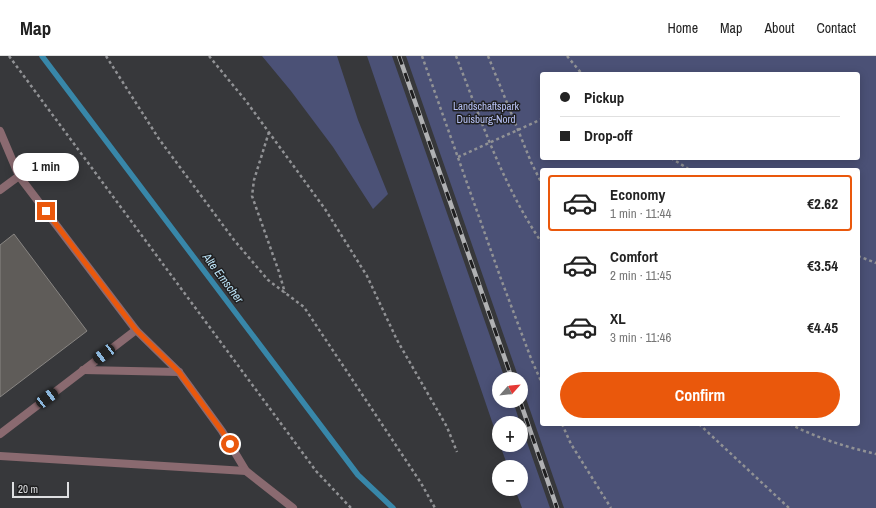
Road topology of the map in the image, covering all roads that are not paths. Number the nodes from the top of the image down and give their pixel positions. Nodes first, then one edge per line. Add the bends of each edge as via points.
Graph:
1 (0, 131) edge
2 (19, 176) junction
3 (0, 190) edge
4 (136, 330) junction
5 (83, 370) junction
6 (179, 372) junction
7 (0, 434) edge
8 (0, 456) edge
9 (246, 471) junction
10 (293, 508) edge

1 - 2 lane
2 - 3 lane
2 - 4 lane
4 - 5 lane
4 - 6 lane
5 - 6 lane
5 - 7 lane
6 - 9 lane via 222,431
8 - 9 lane
9 - 10 lane

